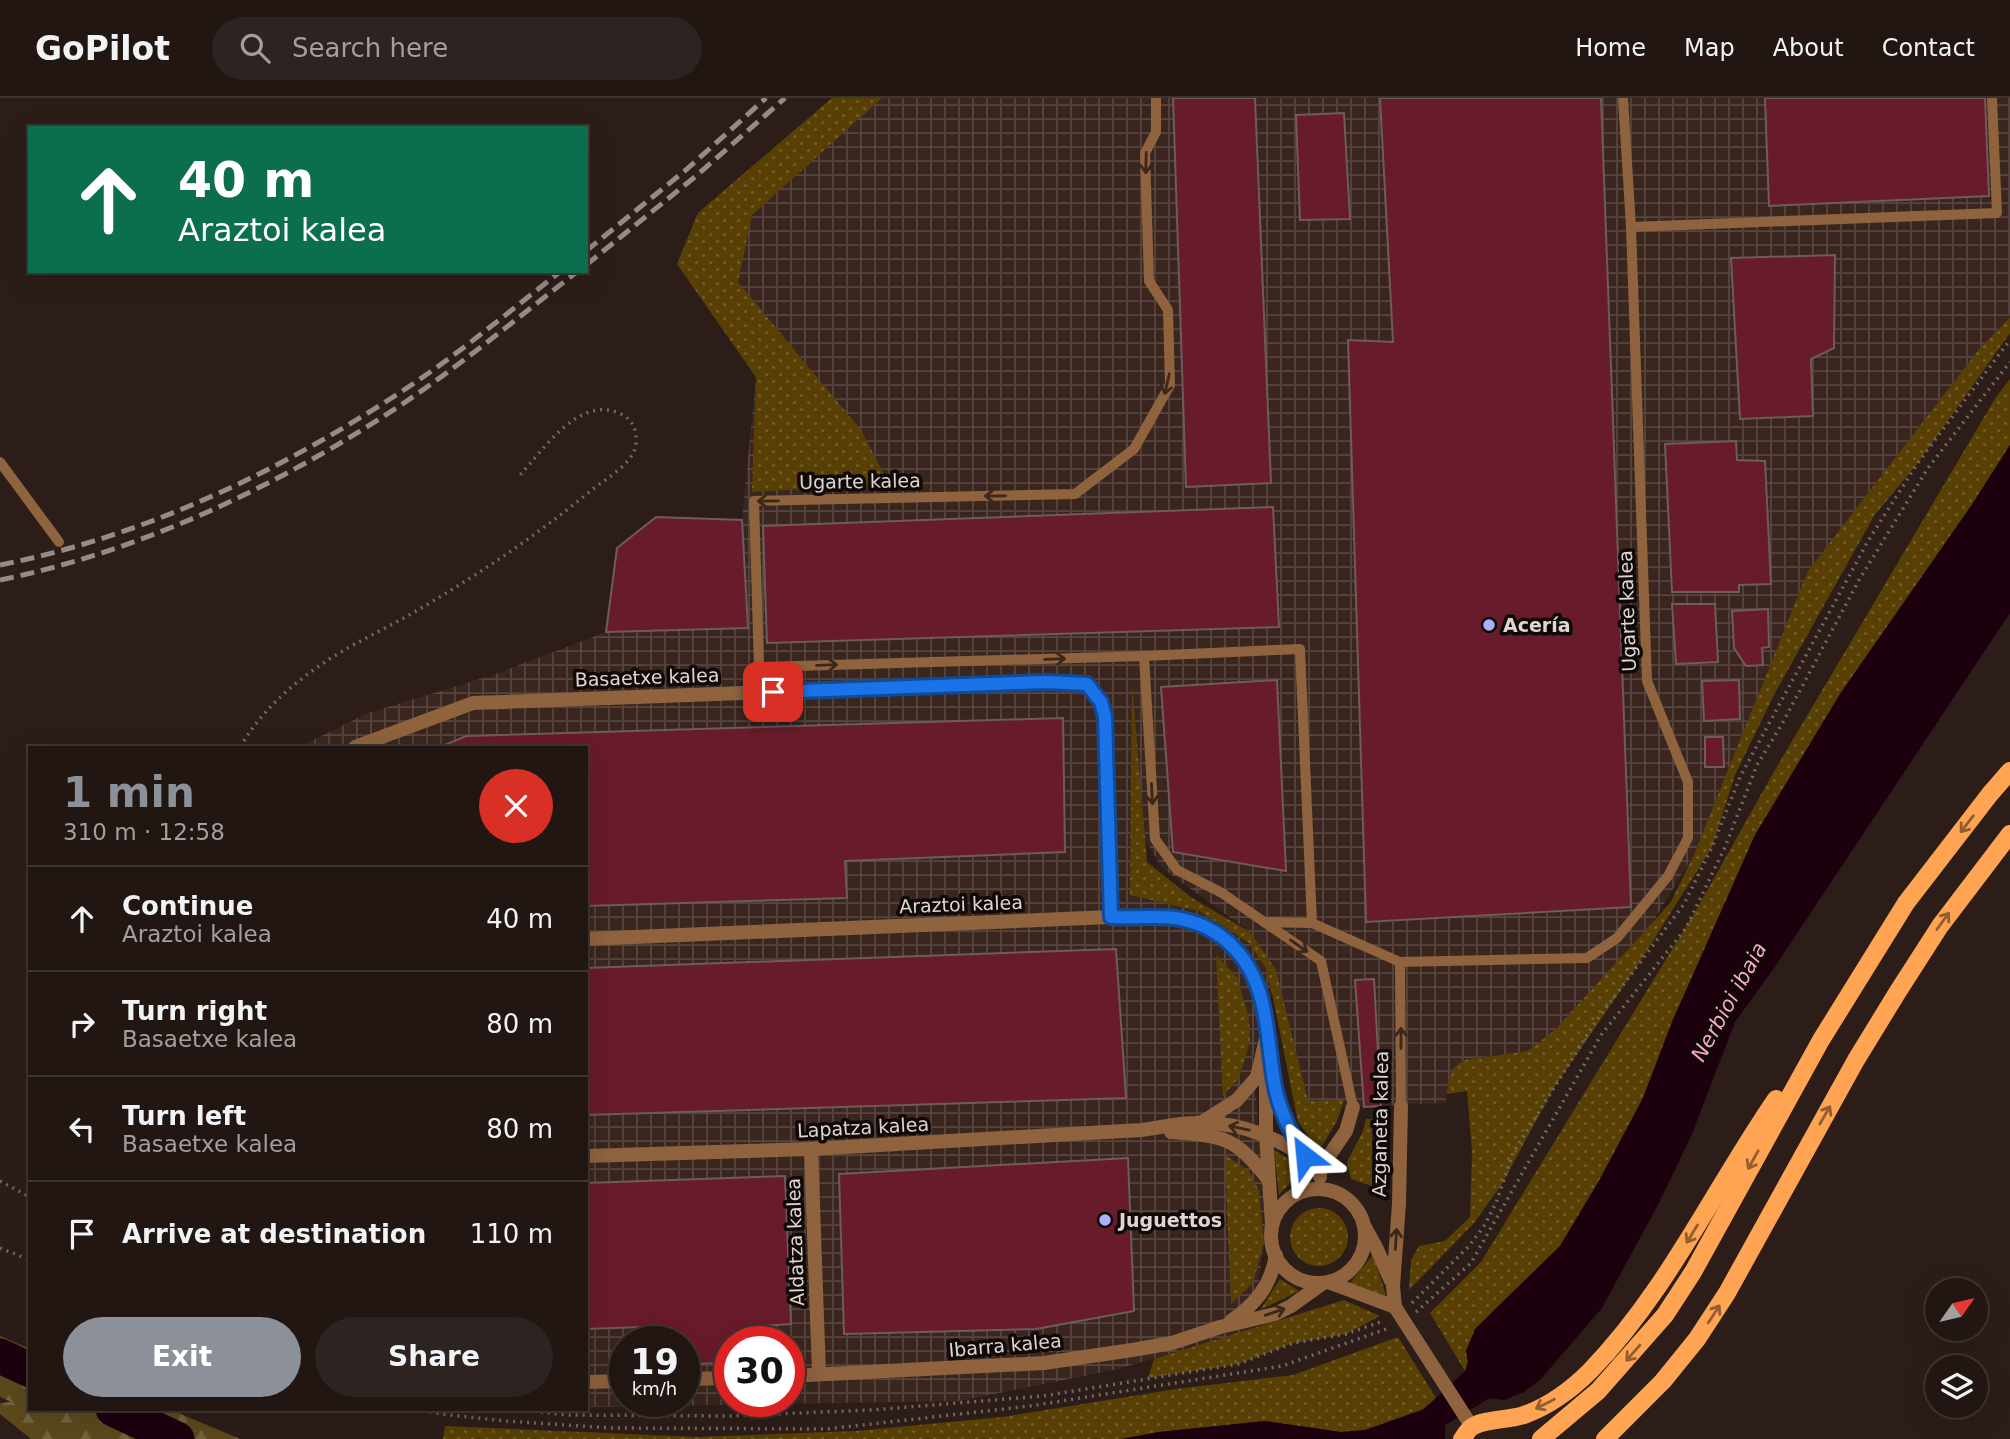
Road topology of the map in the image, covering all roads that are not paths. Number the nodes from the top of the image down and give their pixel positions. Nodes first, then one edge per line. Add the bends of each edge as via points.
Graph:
1 (1156, 98) edge
2 (1623, 98) edge
3 (1992, 98) edge
4 (1631, 227) junction
5 (0, 462) edge
6 (59, 542) dead end
7 (1144, 656) junction
8 (358, 746) edge
9 (2010, 771) edge
10 (2010, 834) edge
11 (1111, 917) junction
12 (1264, 922) junction
13 (1312, 923) junction
14 (588, 939) edge
15 (1400, 962) junction
16 (1863, 971) junction
17 (1268, 1034) junction
18 (1401, 1106) joint
19 (1353, 1107) joint
20 (1201, 1123) junction
21 (1141, 1130) junction
22 (1266, 1136) junction
23 (811, 1149) junction
24 (588, 1156) edge
25 (1305, 1156) junction
26 (1320, 1169) junction
27 (1268, 1179) junction
28 (1319, 1189) junction
29 (1365, 1227) junction
30 (1272, 1228) junction
31 (1276, 1255) junction
32 (1325, 1282) junction
33 (1393, 1286) junction
34 (1395, 1307) junction
35 (1220, 1327) junction
36 (819, 1374) junction
37 (805, 1375) edge
38 (609, 1381) edge
39 (588, 1382) edge
40 (1471, 1435) edge
41 (1541, 1439) edge
42 (1605, 1439) edge

1 -> 7 lane, Ugarte kalea via 1156,132 1145,153 1149,281 1168,310 1170,385 1134,449 1075,494 754,501 759,667
2 - 4 lane, Ugarte kalea
3 - 4 lane via 1997,213
4 - 15 lane, Ugarte kalea via 1647,681 1688,782 1688,838 1668,876 1617,938 1587,958
5 - 6 lane
7 -> 12 lane via 1155,839 1177,870 1222,892
7 - 13 lane, Ugarte kalea via 1300,649
8 - 11 street, Basaetxe kalea via 473,703 1087,684 1101,702 1105,717
9 -> 16 main road via 1906,903
42 -> 10 main road via 1698,1339 1890,1004 1940,926
11 - 14 street, Araztoi kalea
11 - 17 street, Araztoi kalea via 1176,918 1214,930 1246,960 1257,980
12 - 13 lane, Ugarte kalea
12 -> 19 lane via 1321,961
13 - 15 lane, Ugarte kalea
18 -> 15 lane, Azganeta kalea
16 -> 40 main road via 1625,1332 1562,1395
16 -> 41 main road via 1665,1315 1598,1391
17 - 20 street via 1257,1077 1237,1100
17 - 22 street
17 - 25 street via 1280,1107
33 -> 18 street, Azganeta kalea
19 - 26 street, Azganeta kalea via 1346,1132
20 - 21 street
22 -> 20 street via 1245,1128
21 - 23 street, Lapatza kalea
21 - 27 street via 1228,1140 1247,1153
22 - 25 street
22 - 27 street
23 - 24 street, Lapatza kalea
23 - 36 street, Aldatza kalea
25 - 26 street
26 - 28 street
27 - 30 street
28 - 29 street, Azganeta kalea via 1349,1200
28 - 30 street via 1294,1196 1276,1216
29 - 32 street via 1361,1256 1353,1268
29 - 33 street, Azganeta kalea
30 - 31 street
31 - 32 street via 1295,1276
31 - 35 street, Ibarra kalea via 1273,1272 1256,1300
32 - 34 street
35 -> 32 street, Ibarra kalea via 1275,1314
33 - 34 street, Azganeta kalea
34 - 40 street
35 - 36 street, Ibarra kalea via 1172,1343 1044,1363
36 - 37 street, Ibarra kalea
38 - 39 street

